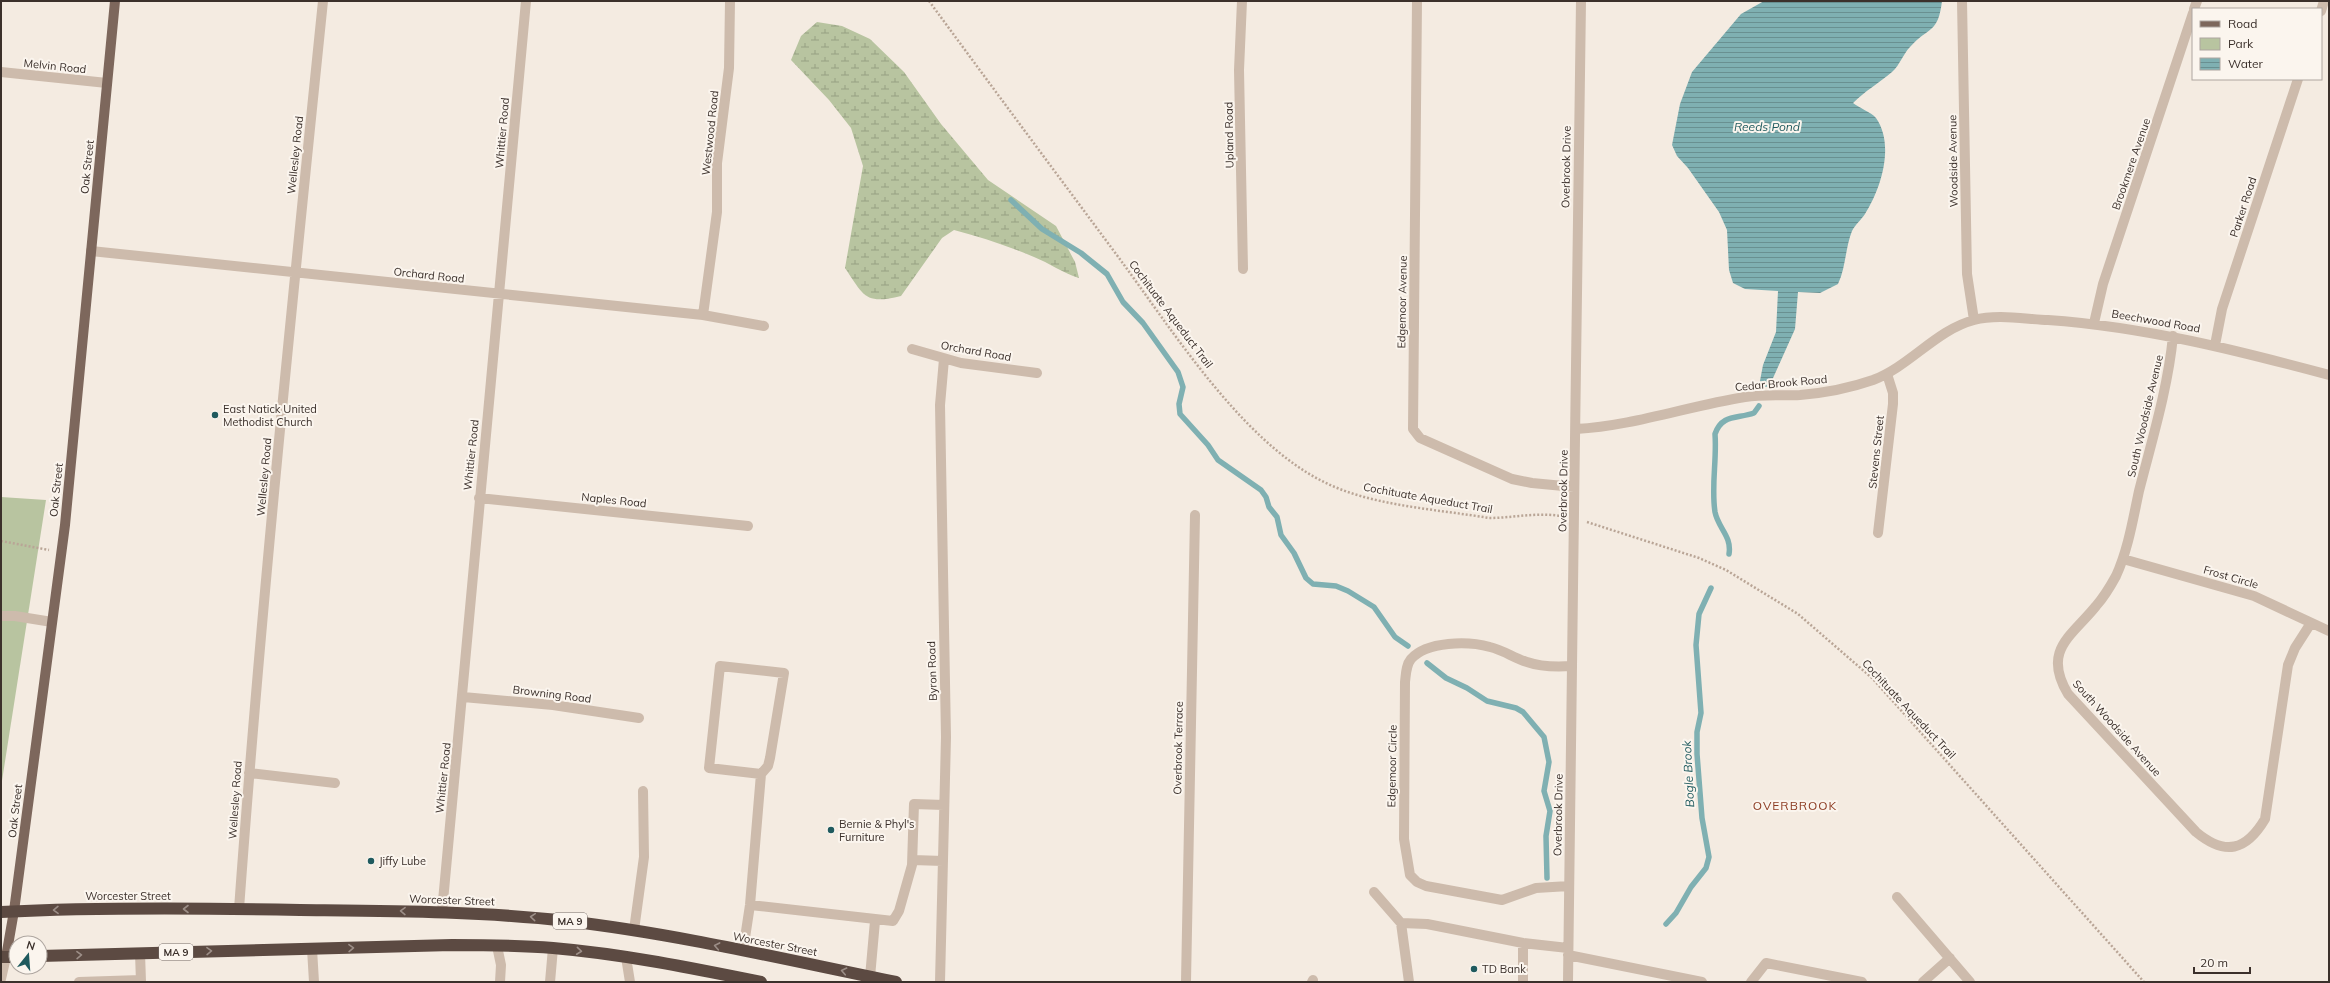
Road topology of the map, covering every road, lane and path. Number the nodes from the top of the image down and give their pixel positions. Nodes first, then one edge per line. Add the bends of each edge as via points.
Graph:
1 (115, 1) edge
2 (324, 1) edge
3 (526, 1) edge
4 (730, 1) edge
5 (929, 1) edge
6 (1242, 1) edge
7 (1417, 1) edge
8 (1581, 1) edge
9 (1962, 1) edge
10 (2192, 16) edge
11 (1, 72) edge
12 (2298, 80) edge
13 (107, 83) junction
14 (91, 251) junction
15 (1243, 269) dead end
16 (295, 273) junction
17 (499, 294) junction
18 (703, 315) junction
19 (1974, 320) junction
20 (2094, 323) junction
21 (764, 326) dead end
22 (2173, 336) junction
23 (2215, 345) junction
24 (912, 349) dead end
25 (944, 358) junction
26 (1037, 373) dead end
27 (1887, 374) junction
28 (2329, 375) edge
29 (1576, 429) junction
30 (1574, 487) junction
31 (479, 498) junction
32 (1194, 515) dead end
33 (1574, 518) junction
34 (748, 526) dead end
35 (1878, 533) dead end
36 (1, 541) edge
37 (61, 552) junction
38 (2122, 559) junction
39 (1, 616) edge
40 (52, 622) junction
41 (2311, 623) junction
42 (2329, 631) edge
43 (1572, 666) junction
44 (463, 697) junction
45 (639, 718) dead end
46 (249, 773) junction
47 (762, 774) junction
48 (335, 783) dead end
49 (643, 791) dead end
50 (944, 805) junction
51 (913, 860) junction
52 (943, 861) junction
53 (1569, 886) junction
54 (1374, 892) dead end
55 (1897, 897) dead end
56 (750, 905) junction
57 (239, 909) junction
58 (1, 912) edge
59 (14, 912) junction
60 (442, 912) junction
61 (875, 921) junction
62 (1400, 923) junction
63 (634, 930) junction
64 (11, 935) edge
65 (1523, 943) junction
66 (497, 946) junction
67 (553, 948) junction
68 (312, 949) junction
69 (743, 951) junction
70 (1568, 951) junction
71 (140, 953) junction
72 (48, 956) edge
73 (8, 957) edge
74 (626, 957) junction
75 (1950, 958) junction
76 (870, 977) junction
77 (1, 979) edge
78 (141, 981) edge
79 (78, 982) edge
80 (314, 982) edge
81 (500, 982) edge
82 (550, 982) edge
83 (630, 982) edge
84 (761, 982) edge
85 (896, 982) edge
86 (940, 982) edge
87 (1186, 982) edge
88 (1409, 982) edge
89 (1523, 982) edge
90 (1568, 982) edge
91 (1702, 982) edge
92 (1752, 982) edge
93 (1862, 982) edge
94 (1923, 982) edge
95 (1970, 982) edge
96 (2144, 982) edge

1 - 13 main road, Oak Street
2 - 16 street, Wellesley Road
3 - 17 street, Whittier Road
4 - 18 street, Westwood Road via 729,68 717,170 717,212
5 - 33 path, Cochituate Aqueduct Trail via 1187,350 1244,421 1275,451 1322,481 1349,492 1380,500 1489,518 1548,514
6 - 15 street, Upland Road via 1239,70
7 - 30 street, Edgemoor Avenue via 1413,429 1420,438 1502,475 1532,483
8 - 29 street, Overbrook Drive
9 - 19 street, Woodside Avenue via 1967,274
10 - 20 street, Brookmere Avenue via 2103,284
11 - 13 street, Melvin Road
12 - 23 street, Parker Road via 2222,309
13 - 14 main road, Oak Street
14 - 16 street, Orchard Road
14 - 37 main road, Oak Street
16 - 17 street, Orchard Road
16 - 46 street, Wellesley Road
17 - 18 street, Orchard Road
17 - 31 street, Whittier Road
18 - 21 street, Orchard Road
19 - 20 street, Beechwood Road via 2014,318
19 - 27 street, Cedar Brook Road via 1941,336
20 - 22 street, Beechwood Road
22 - 23 street, Beechwood Road
22 - 38 street, South Woodside Avenue via 2161,404
23 - 28 street, Beechwood Road
24 - 25 street, Orchard Road
25 - 26 street, Orchard Road
25 - 50 street, Byron Road via 940,399 946,737
27 - 29 street, Cedar Brook Road via 1839,389 1801,395 1748,396 1606,427
27 - 35 street, Stevens Street via 1893,393 1893,404
29 - 30 street, Overbrook Drive
30 - 33 street, Overbrook Drive
31 - 34 street, Naples Road
31 - 44 street, Whittier Road
32 - 87 street, Overbrook Terrace
33 - 43 street, Overbrook Drive
33 - 96 path, Cochituate Aqueduct Trail via 1699,558 1730,573 1798,614 1872,678
36 - 37 path
37 - 40 main road, Oak Street
38 - 41 street, Frost Circle via 2254,596
38 - 41 street, South Woodside Avenue via 2107,592 2066,638 2057,667 2060,680 2068,694 2196,832 2221,848 2233,848 2245,842 2257,832 2265,819 2288,665 2295,648
39 - 40 street
40 - 59 main road, Oak Street
41 - 42 street, Frost Circle
43 - 53 street, Overbrook Drive
43 - 53 street, Edgemoor Circle via 1527,662 1501,650 1476,644 1452,644 1432,648 1418,653 1410,660 1406,669 1404,722 1404,839 1408,870 1416,882 1502,900 1536,888
44 - 45 street, Browning Road via 553,705
44 - 60 street, Whittier Road
46 - 48 street
46 - 57 street, Wellesley Road
47 - 47 street via 709,768 720,666 784,672 770,758
47 - 56 street
49 - 63 street via 644,857
50 - 51 street via 914,804
50 - 52 street, Byron Road
51 - 52 street
51 - 61 street via 895,919 889,922
52 - 86 street, Byron Road
53 - 70 street, Overbrook Drive
54 - 62 street
55 - 75 street
56 - 61 street
56 - 69 street
57 -> 59 highway, Worcester Street / MA 9 via 75,909
60 -> 57 highway, Worcester Street / MA 9
58 - 59 highway, Worcester Street / MA 9
59 - 64 main road, Oak Street
63 -> 60 highway, Worcester Street / MA 9 via 532,917
61 - 76 street
62 - 65 street via 1427,924
62 - 88 street
69 -> 63 highway, Worcester Street / MA 9
65 - 70 street
65 - 89 street
66 - 67 highway, MA 9
68 -> 66 highway, MA 9
66 - 81 street via 501,964
67 -> 74 highway, MA 9
67 - 82 street
71 -> 68 highway, MA 9
68 - 80 street
76 -> 69 highway, Worcester Street / MA 9
70 - 90 street, Overbrook Drive
70 - 91 street
72 -> 71 highway, MA 9
71 - 78 street
73 - 77 street, Oak Street
74 - 83 street
74 - 84 highway, MA 9
75 - 94 street
75 - 95 street
76 - 85 highway, Worcester Street / MA 9
78 - 79 street
92 - 93 street via 1766,963

